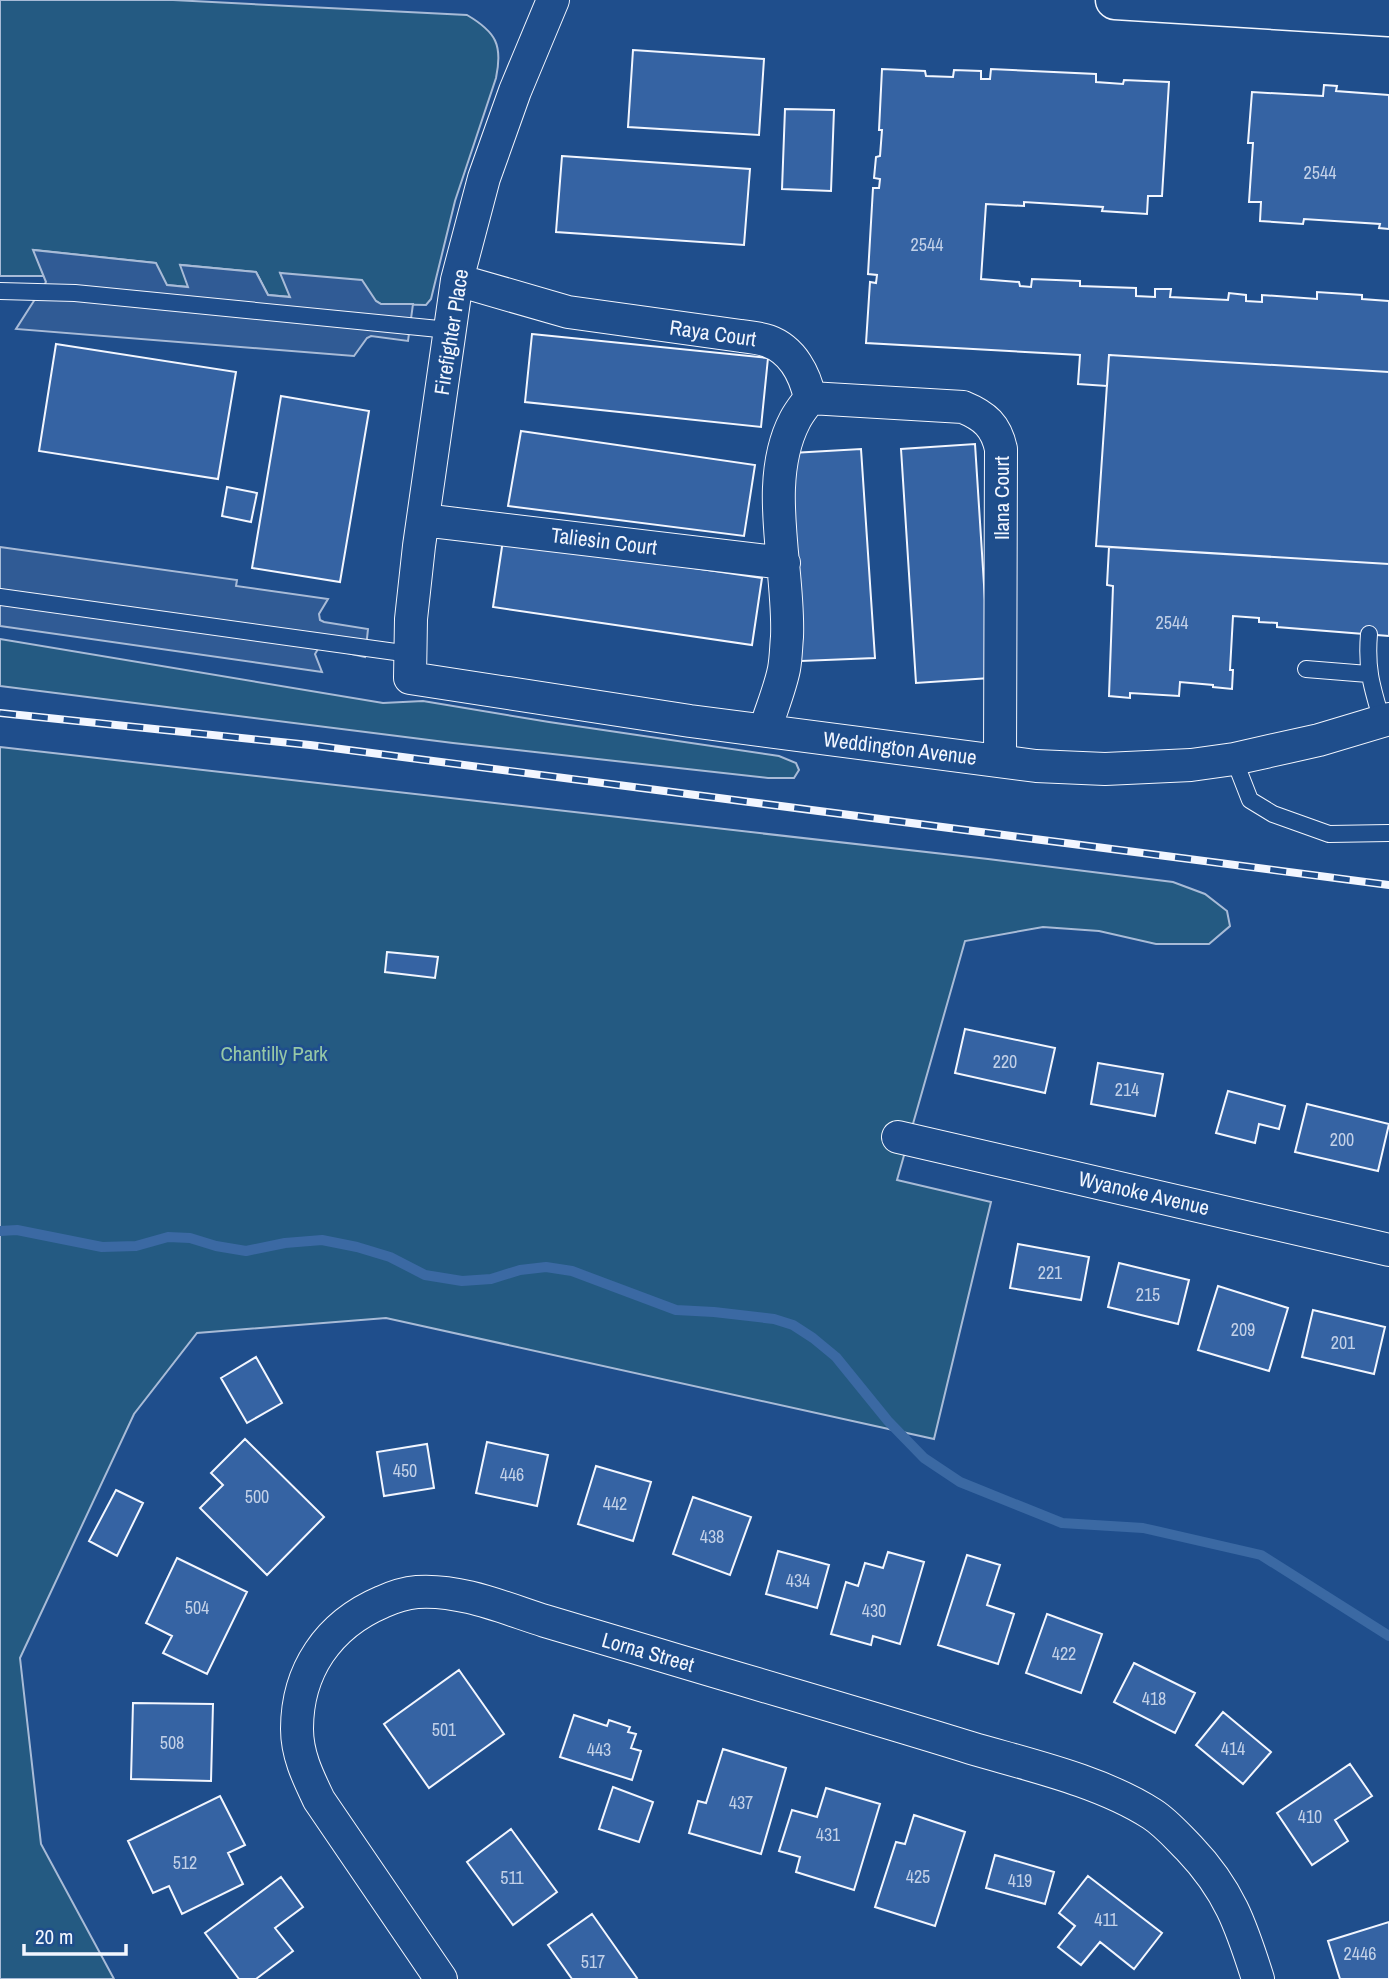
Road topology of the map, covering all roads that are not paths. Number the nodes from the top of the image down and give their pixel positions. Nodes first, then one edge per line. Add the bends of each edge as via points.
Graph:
1 (553, 0) edge
2 (1115, 0) edge
3 (1389, 17) edge
4 (457, 280) junction
5 (0, 290) edge
6 (449, 330) junction
7 (810, 398) junction
8 (423, 520) junction
9 (784, 562) junction
10 (0, 597) edge
11 (1369, 634) dead end
12 (410, 666) junction
13 (1306, 669) dead end
14 (1368, 674) junction
15 (1386, 720) edge
16 (765, 730) junction
17 (1234, 759) junction
18 (1000, 761) junction
19 (1389, 833) edge
20 (898, 1138) dead end
21 (1389, 1250) edge
22 (442, 1979) edge
23 (1258, 1979) edge

1 - 4 street, Firefighter Place via 484,177
2 - 3 main road
4 - 6 street, Firefighter Place
4 - 7 street, Raya Court via 568,312 768,341 791,357 802,372
5 - 6 lane via 75,293
6 - 8 street, Firefighter Place
7 - 9 street via 788,437 779,476
7 - 18 street, Ilana Court via 963,407 991,424 999,436
8 - 9 street, Taliesin Court
8 - 12 street, Firefighter Place
9 - 16 street via 784,670
10 - 12 lane
11 - 14 lane
12 - 16 street, Weddington Avenue via 690,721
13 - 14 lane
14 - 15 lane
15 - 17 street, Weddington Avenue
16 - 18 street, Weddington Avenue
17 - 18 street, Weddington Avenue via 1105,769
17 - 19 lane via 1250,800 1273,814 1329,834
20 - 21 street, Wyanoke Avenue
22 - 23 street, Lorna Street via 319,1800 303,1767 297,1732 300,1695 313,1662 334,1632 363,1610 414,1592 468,1597 1108,1791 1152,1814 1205,1864 1232,1906

